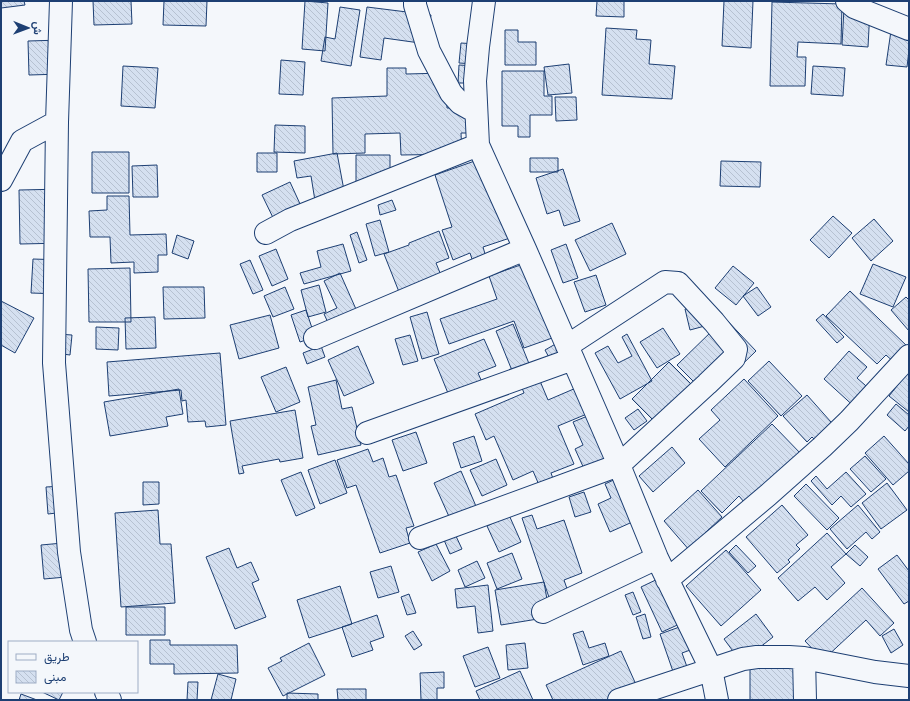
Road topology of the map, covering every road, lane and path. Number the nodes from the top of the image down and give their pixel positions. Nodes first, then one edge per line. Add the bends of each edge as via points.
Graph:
1 (61, 1) edge
2 (415, 1) edge
3 (484, 1) edge
4 (847, 1) edge
5 (909, 29) edge
6 (476, 112) junction
7 (58, 122) junction
8 (478, 144) junction
9 (1, 180) edge
10 (266, 233) dead end
11 (525, 249) junction
12 (315, 338) dead end
13 (570, 352) junction
14 (909, 356) edge
15 (367, 433) dead end
16 (619, 465) junction
17 (420, 538) dead end
18 (657, 558) junction
19 (668, 580) junction
20 (543, 612) dead end
21 (85, 641) edge
22 (804, 658) junction
23 (711, 670) junction
24 (909, 676) edge
25 (619, 700) edge
26 (717, 700) edge
27 (805, 700) edge

1 - 7 street
2 - 6 street via 429,51 450,93 460,103
3 - 6 street via 475,81
4 - 5 street via 854,8
6 - 8 street
7 - 9 street via 22,141
7 - 21 street via 54,363 69,552
8 - 10 street via 290,220
8 - 11 street
11 - 12 street
11 - 13 street
13 - 15 street
13 - 16 street
13 - 16 street via 665,282 678,282 736,349 734,358
14 - 19 street via 822,447
16 - 17 street
16 - 18 street
18 - 19 street
18 - 20 street
19 - 23 street
22 - 23 street via 757,657
22 - 24 street
22 - 27 street
23 - 25 street
23 - 26 street

